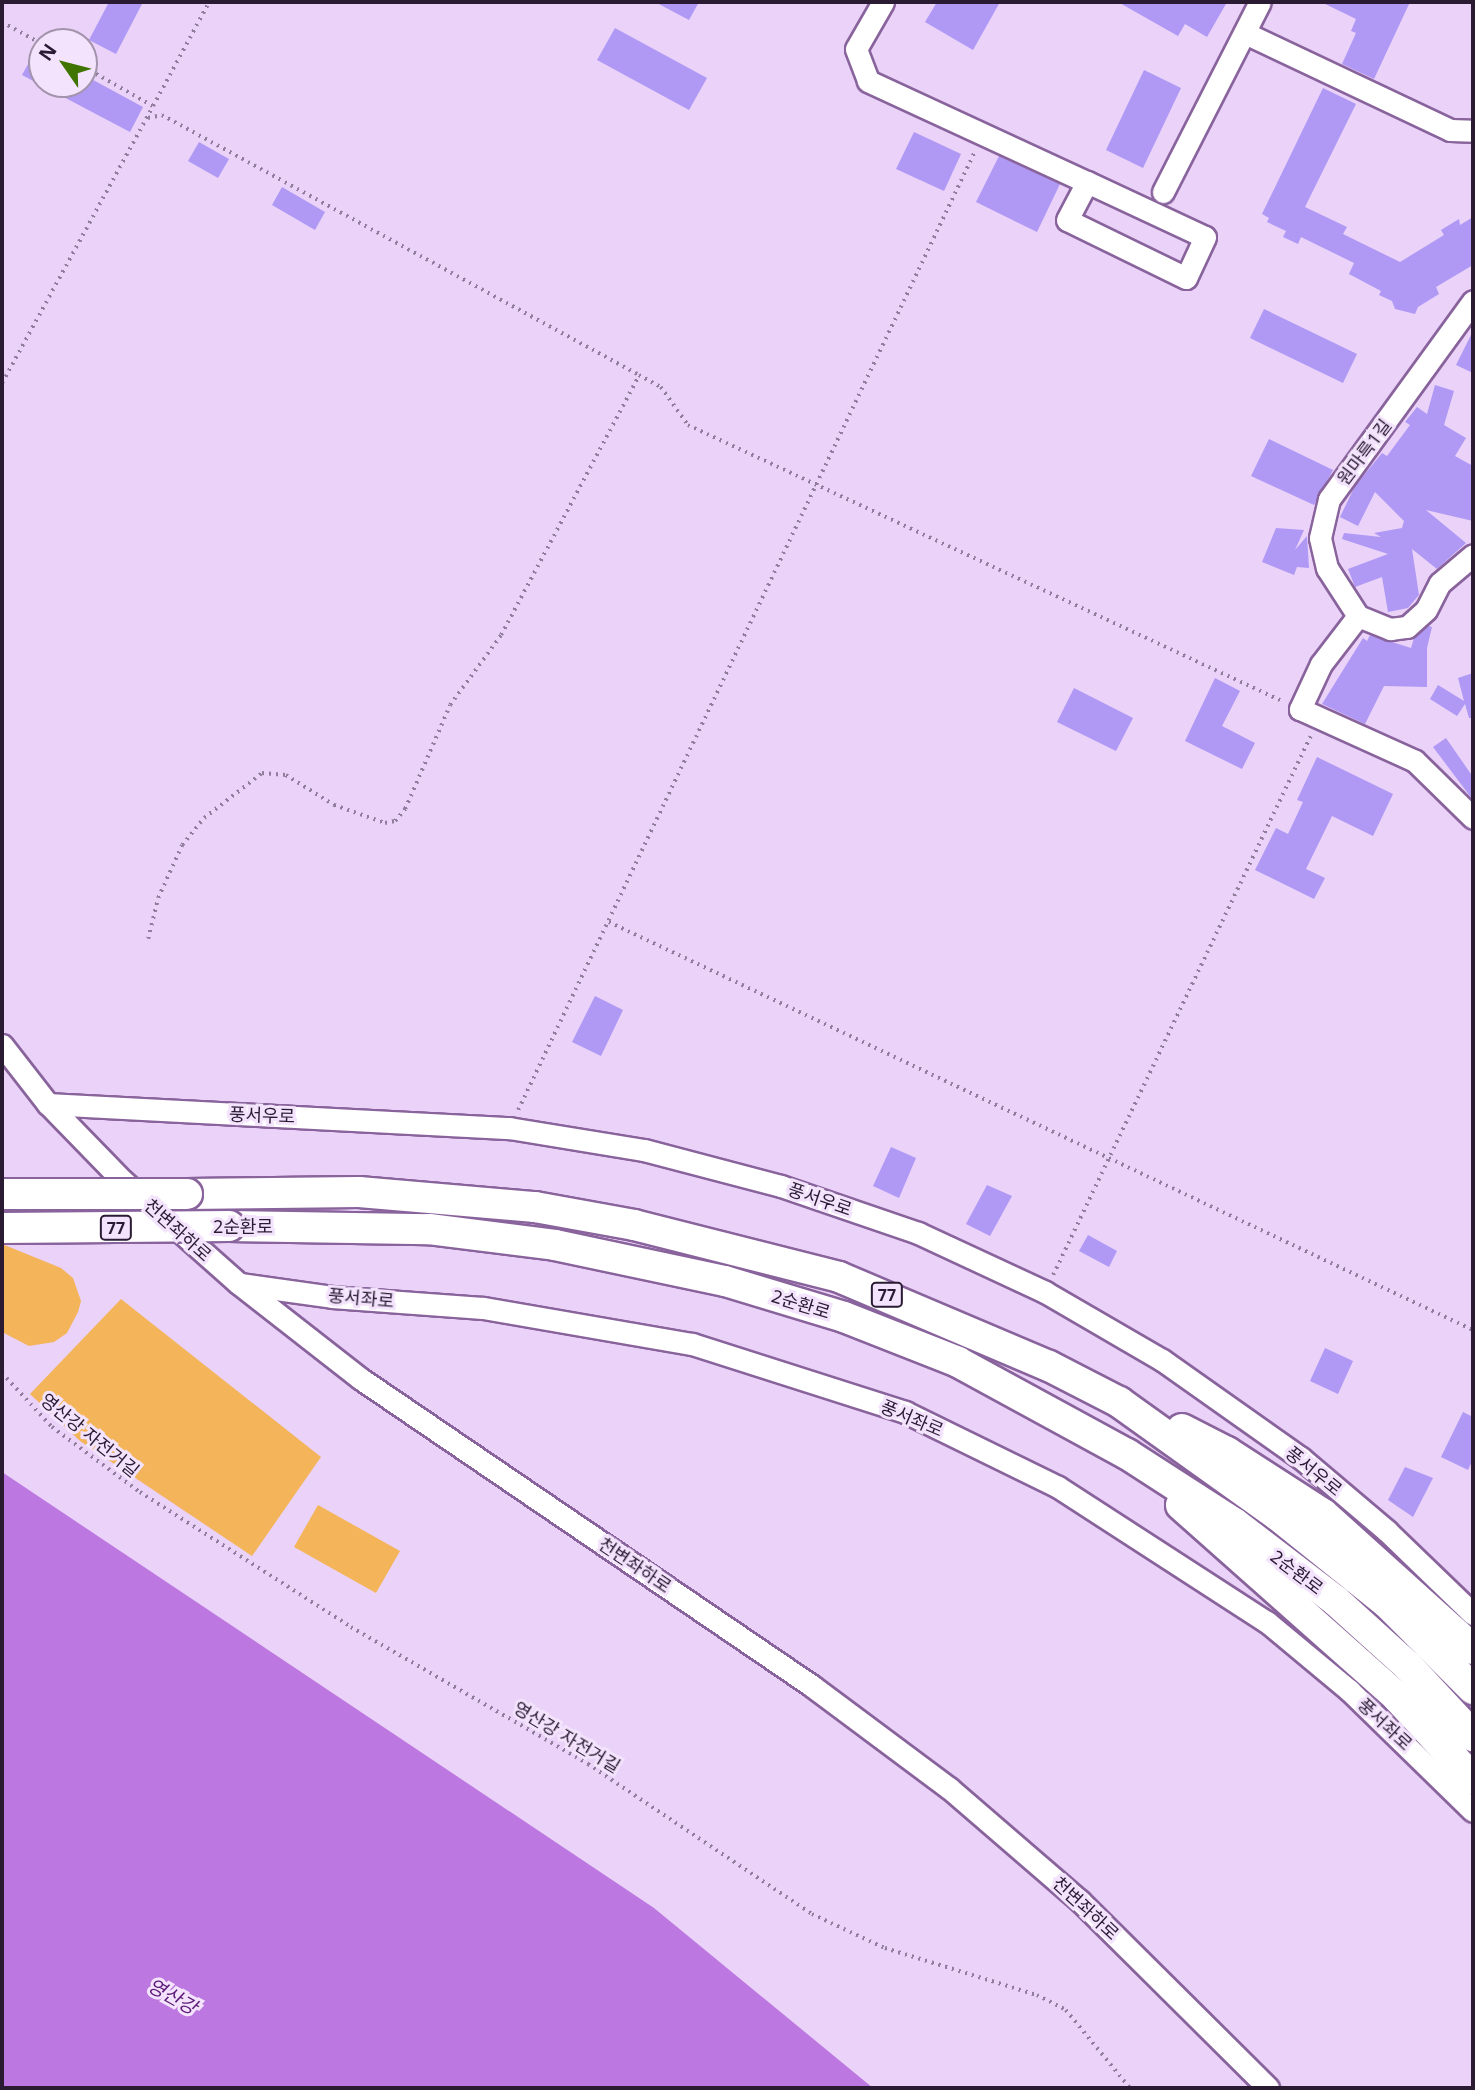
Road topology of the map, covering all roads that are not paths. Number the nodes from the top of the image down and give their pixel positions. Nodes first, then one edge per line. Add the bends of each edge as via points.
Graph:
1 (883, 2) edge
2 (1260, 2) edge
3 (1245, 33) junction
4 (1473, 131) edge
5 (1087, 182) junction
6 (1163, 192) dead end
7 (1469, 312) edge
8 (1473, 555) edge
9 (1358, 616) junction
10 (1473, 818) edge
11 (2, 1045) edge
12 (48, 1104) junction
13 (2, 1194) edge
14 (2, 1228) edge
15 (238, 1283) junction
16 (1119, 1402) junction
17 (1127, 1454) junction
18 (1473, 1614) edge
19 (1473, 1649) edge
20 (1473, 1689) edge
21 (1473, 1736) edge
22 (1473, 1779) edge
23 (1473, 1811) edge
24 (1268, 2088) edge

1 - 5 street via 856,49 867,81
2 - 3 street
3 - 4 street via 1450,130
3 - 6 street
5 - 5 street via 1205,237 1186,278 1067,220
7 - 9 street, 원마륵1길 via 1329,499 1320,538 1327,568
8 - 9 street via 1440,583 1426,610 1407,627 1390,629
9 - 10 street via 1321,664 1300,709 1415,761
11 - 12 street, 천변좌하로
12 - 15 street, 천변좌하로 via 122,1180
12 - 18 street, 풍서우로 via 509,1128 644,1150 781,1186 918,1233 1045,1292 1162,1360 1301,1458 1387,1531
13 - 16 highway, 2순환로 / 77, bridge via 359,1192 535,1207 634,1225 839,1277 1049,1366
14 - 17 highway, 2순환로 / 77, bridge via 429,1229 555,1245 725,1281 844,1317 958,1362
15 - 23 street, 풍서좌로 via 332,1297 483,1308 692,1344 905,1412 1058,1487 1267,1622 1349,1690
15 - 24 street, 천변좌하로 via 361,1379 812,1686 949,1788 1080,1901
16 - 19 highway via 1227,1452 1323,1514
16 - 20 highway, 2순환로 / 77 via 1277,1515 1387,1603
17 - 21 highway, 2순환로 / 77 via 1234,1523 1336,1601 1408,1666
17 - 22 highway via 1397,1697

